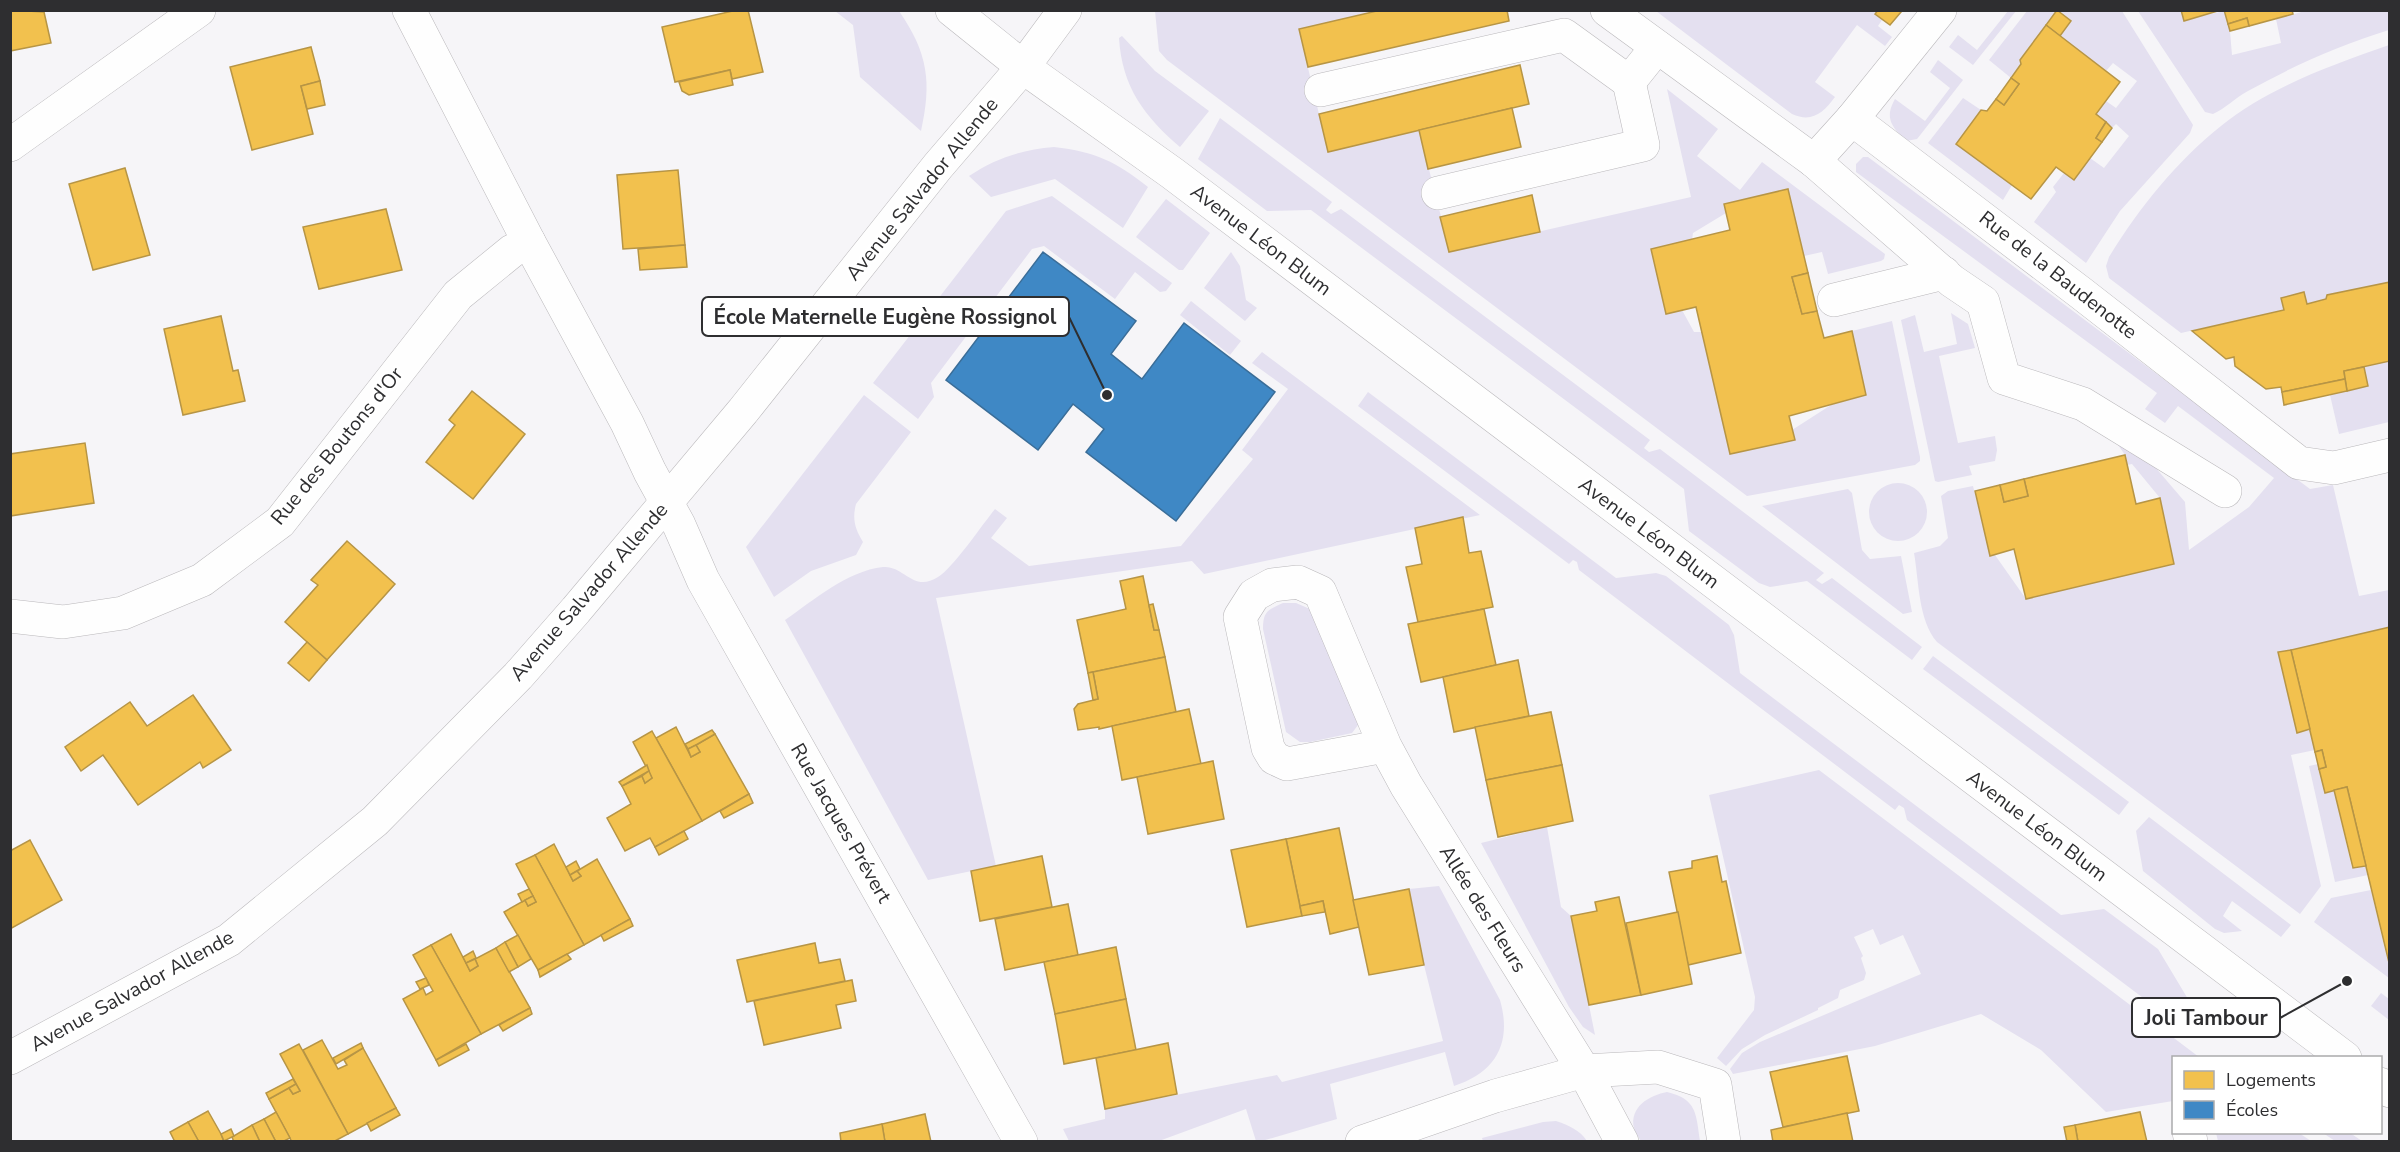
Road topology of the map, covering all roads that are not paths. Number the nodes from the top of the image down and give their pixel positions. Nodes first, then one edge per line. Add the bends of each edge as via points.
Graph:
1 (199, 10) edge
2 (409, 10) edge
3 (952, 10) edge
4 (1065, 10) edge
5 (1607, 10) edge
6 (1940, 10) edge
7 (1657, 47) junction
8 (1023, 67) junction
9 (1629, 82) junction
10 (1321, 90) dead end
11 (1852, 119) junction
12 (10, 145) edge
13 (1814, 161) junction
14 (1438, 193) dead end
15 (529, 242) junction
16 (1944, 273) junction
17 (1834, 300) dead end
18 (2390, 455) edge
19 (2224, 491) dead end
20 (666, 502) junction
21 (10, 616) edge
22 (1385, 746) junction
23 (2342, 1056) edge
24 (10, 1058) edge
25 (1584, 1071) junction
26 (1021, 1142) edge
27 (1362, 1142) edge
28 (1622, 1142) edge
29 (1724, 1142) edge

1 - 12 street
2 - 15 street
3 - 8 street, Avenue Léon Blum
4 - 8 street, Avenue Salvador Allende
5 - 7 street
6 - 11 street
7 - 9 street
7 - 13 street
8 - 20 street, Avenue Salvador Allende
8 - 23 street, Avenue Léon Blum via 1172,173
9 - 10 street via 1564,35
9 - 14 street via 1642,145
11 - 13 street
11 - 18 street, Rue de la Baudenotte via 2299,463 2334,468
13 - 16 street
15 - 20 street
15 - 21 street, Rue des Boutons d'Or via 458,295 280,522 202,580 123,613 63,622
16 - 17 street
16 - 19 street via 1983,302 2004,378 2083,404
20 - 24 street, Avenue Salvador Allende via 518,676 375,821 229,940
20 - 26 street, Rue Jacques Prévert via 703,580
22 - 22 street, Allée des Fleurs via 1287,765 1274,758 1268,747 1240,617 1254,595 1272,585 1298,582 1320,592
22 - 25 street, Allée des Fleurs
25 - 27 street via 1495,1096
25 - 28 street, Allée des Fleurs
25 - 29 street via 1658,1067 1715,1086

